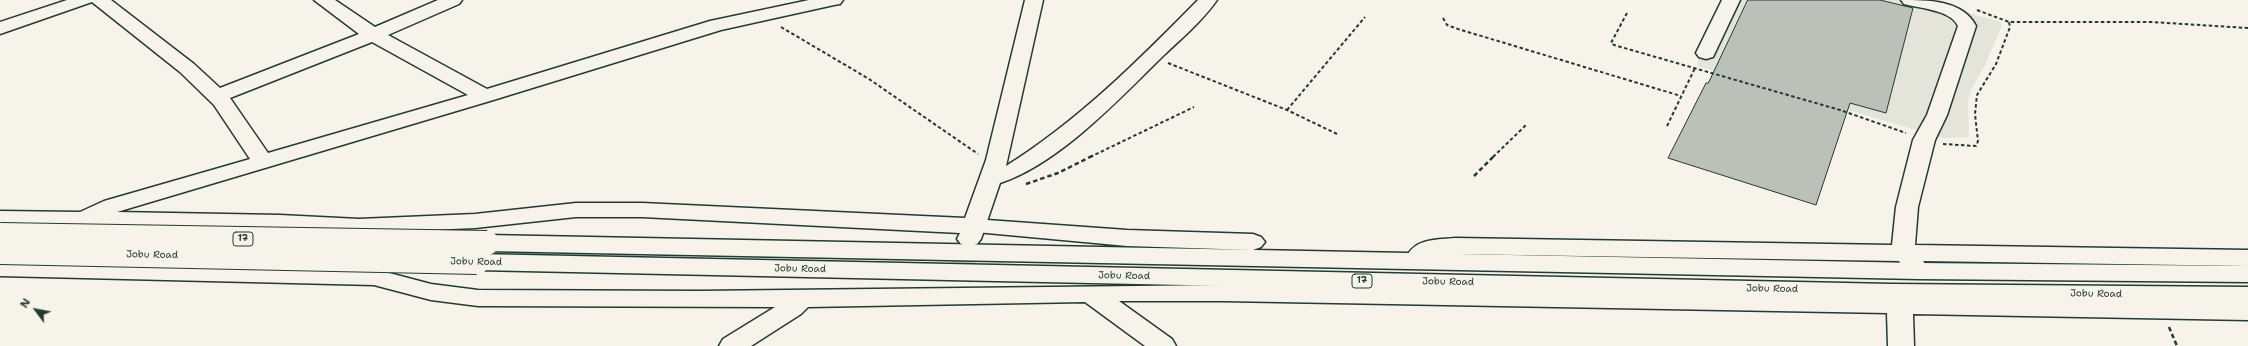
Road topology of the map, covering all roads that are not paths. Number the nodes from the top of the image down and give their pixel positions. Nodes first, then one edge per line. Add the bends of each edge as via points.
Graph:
1 (85, 0) edge
2 (100, 0) edge
3 (323, 0) edge
4 (453, 0) edge
5 (834, 0) edge
6 (1034, 0) edge
7 (1208, 0) edge
8 (1731, 0) edge
9 (1910, 0) edge
10 (0, 28) edge
11 (372, 35) junction
12 (1706, 53) dead end
13 (217, 96) junction
14 (483, 97) junction
15 (263, 162) junction
16 (995, 169) junction
17 (0, 218) edge
18 (83, 220) junction
19 (359, 226) junction
20 (971, 233) junction
21 (0, 235) edge
22 (0, 252) edge
23 (482, 253) junction
24 (1420, 254) junction
25 (2248, 258) edge
26 (1481, 262) junction
27 (1912, 262) junction
28 (0, 268) edge
29 (26, 268) junction
30 (321, 274) junction
31 (2248, 274) edge
32 (1091, 294) junction
33 (2248, 295) edge
34 (801, 299) junction
35 (1896, 299) junction
36 (2248, 311) edge
37 (732, 346) edge
38 (1163, 346) edge
39 (1901, 346) edge

1 - 10 main road
2 - 13 main road via 187,68
3 - 11 main road
4 - 11 main road
5 - 14 main road via 717,25
6 - 16 main road
7 - 16 main road via 1152,57 1066,133 1027,163 1005,176
8 - 12 main road
9 - 27 main road via 1950,10 1963,17 1967,26 1937,115 1924,140 1907,207 1903,243
11 - 13 main road
11 - 14 main road via 480,93
13 - 15 main road
14 - 15 main road
15 - 18 main road via 112,206
16 - 20 main road
17 - 18 main road
18 - 19 main road via 280,222
18 - 29 main road
19 - 20 main road via 475,221 576,210 642,210
19 - 30 main road
20 - 24 main road via 1318,245
21 - 23 main road, Jobu Road / 17, bridge
22 - 23 main road, Jobu Road / 17, bridge
23 - 26 main road, Jobu Road / 17
23 - 35 main road, Jobu Road / 17
24 - 26 main road
24 - 27 main road via 1429,248 1455,246
25 - 27 main road
26 - 27 main road, Jobu Road / 17
27 - 31 main road, Jobu Road / 17
28 - 29 main road
29 - 30 main road
30 - 34 main road via 374,276 431,292 478,298
32 - 34 main road via 957,288
32 - 35 main road
32 - 38 main road
33 - 35 main road, Jobu Road / 17
34 - 37 main road via 792,308
35 - 36 main road
35 - 39 main road

